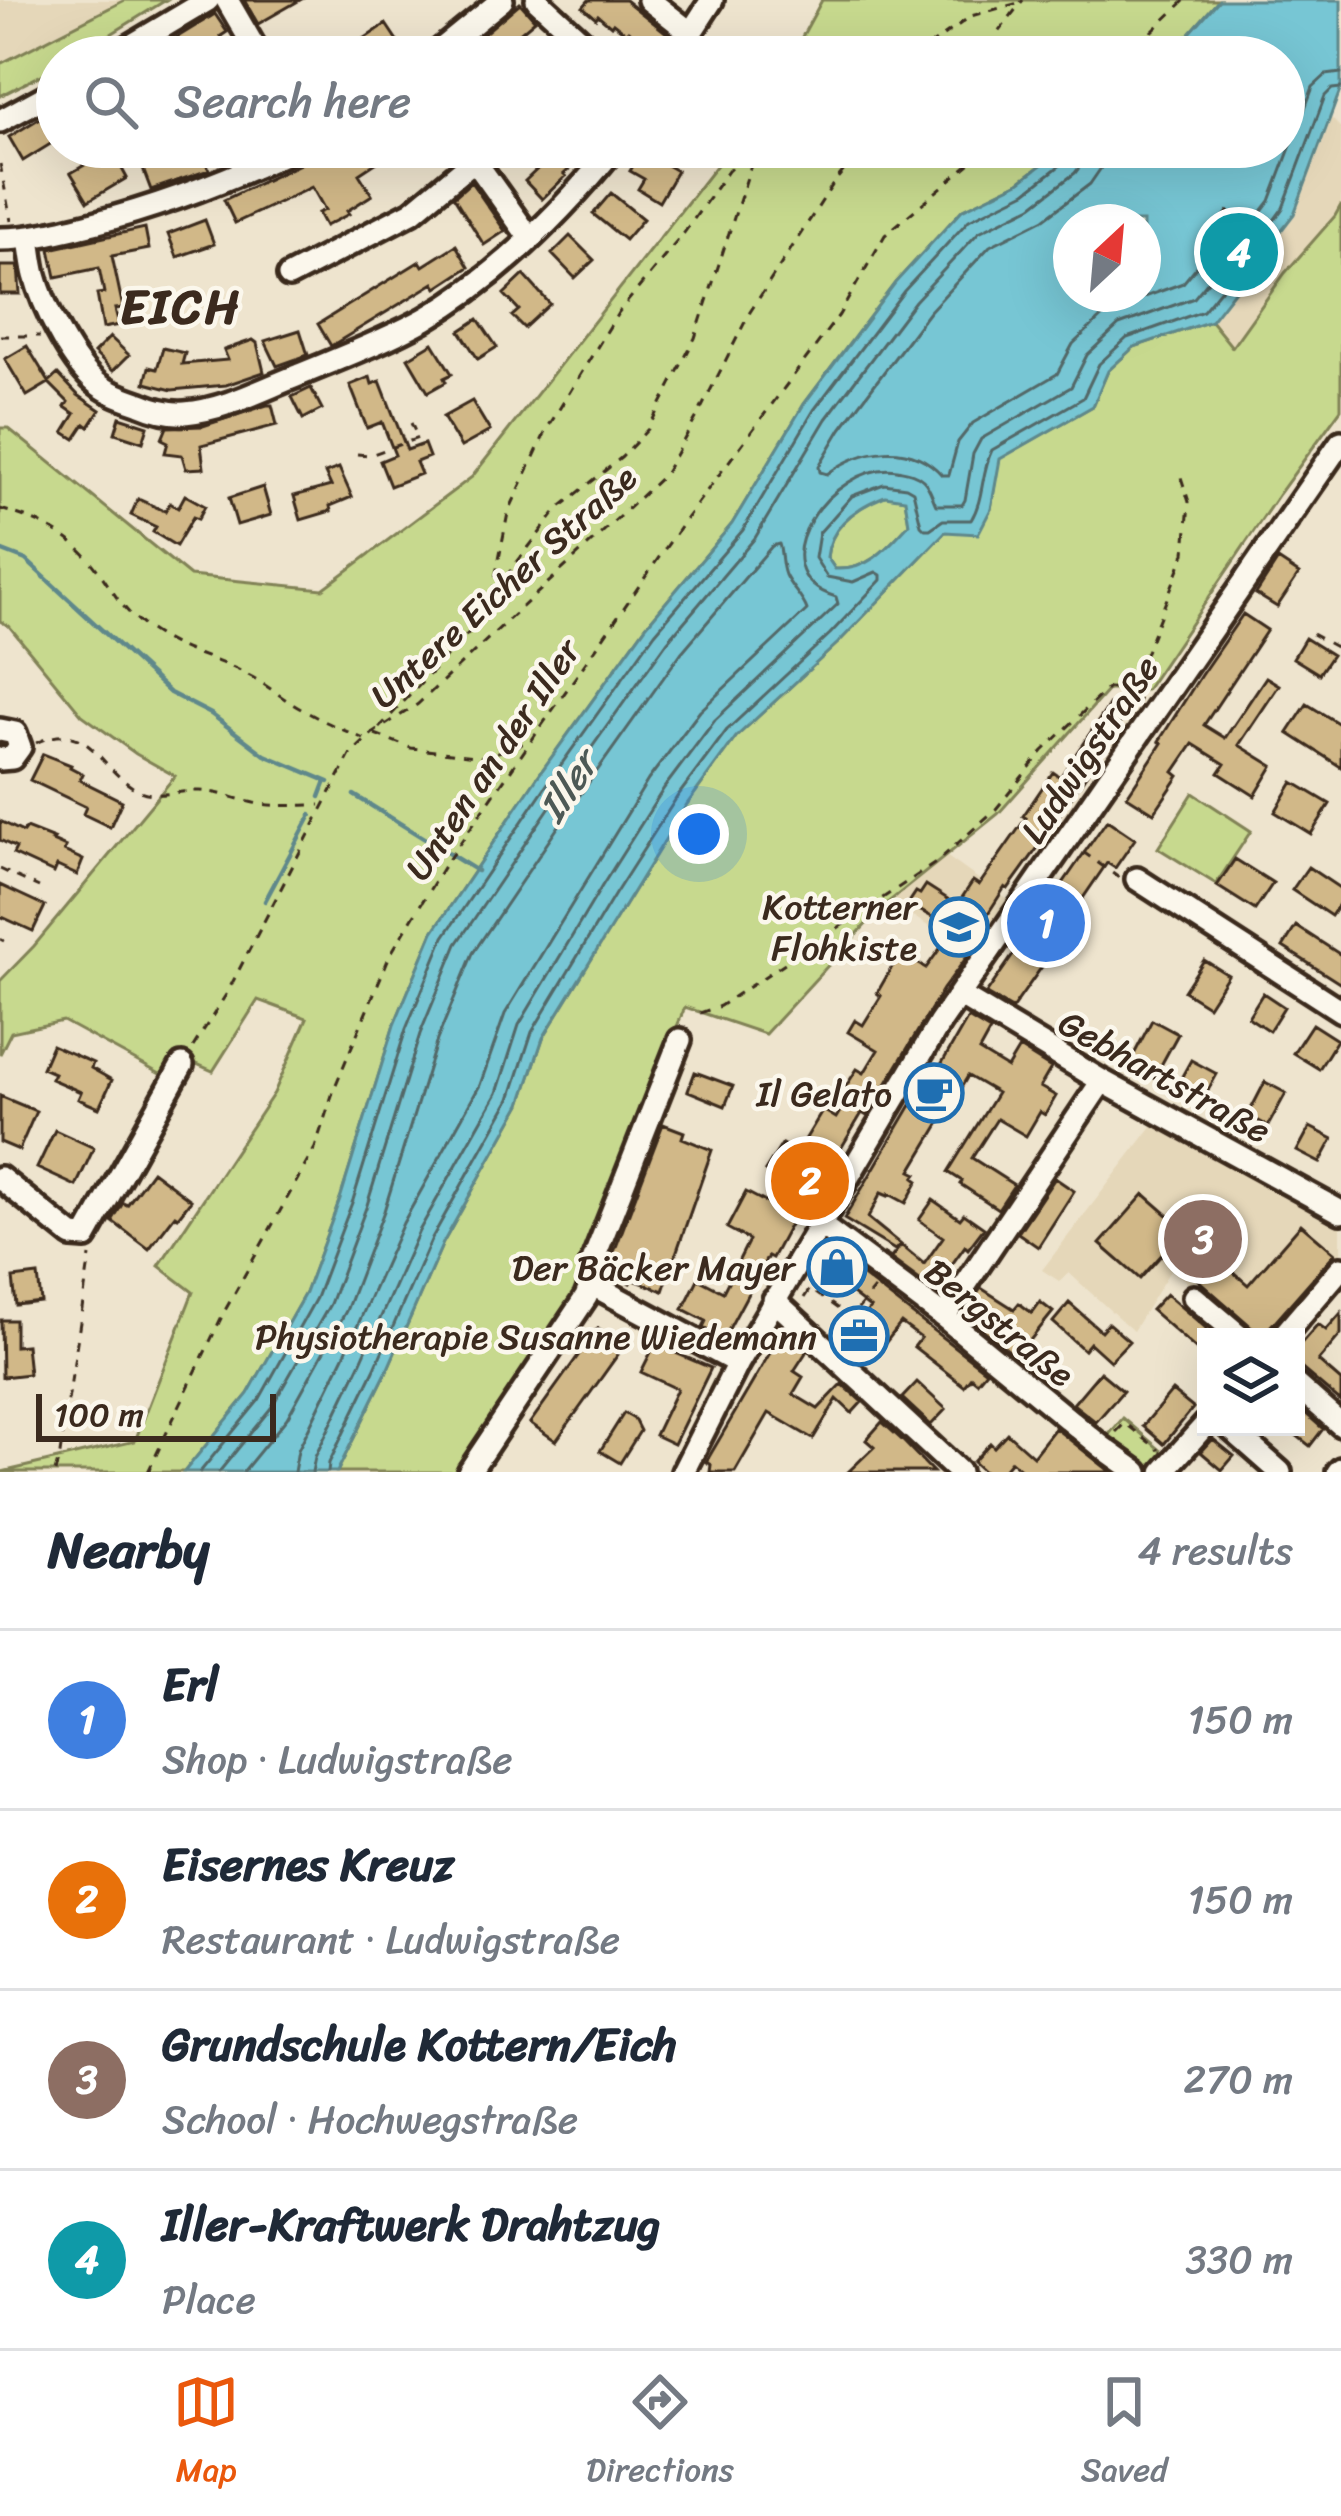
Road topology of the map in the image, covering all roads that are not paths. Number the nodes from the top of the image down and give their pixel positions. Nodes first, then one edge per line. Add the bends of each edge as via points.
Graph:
1 (208, 0) edge
2 (226, 0) edge
3 (502, 0) edge
4 (537, 0) edge
5 (649, 0) edge
6 (712, 0) edge
7 (691, 33) junction
8 (147, 36) edge
9 (247, 36) edge
10 (458, 36) edge
11 (576, 36) edge
12 (689, 36) edge
13 (36, 101) edge
14 (0, 121) edge
15 (254, 168) edge
16 (458, 168) edge
17 (486, 168) edge
18 (597, 168) edge
19 (529, 237) junction
20 (15, 239) edge
21 (290, 276) dead end
22 (1340, 446) edge
23 (0, 730) edge
24 (9, 755) edge
25 (1128, 879) road end
26 (959, 995) junction
27 (1341, 1010) edge
28 (680, 1040) dead end
29 (182, 1065) road end
30 (1102, 1081) junction
31 (0, 1178) edge
32 (1341, 1212) edge
33 (819, 1224) junction
34 (1341, 1268) edge
35 (591, 1284) junction
36 (1194, 1298) dead end
37 (783, 1308) junction
38 (944, 1317) junction
39 (1230, 1328) edge
40 (1290, 1328) edge
41 (738, 1364) junction
42 (1305, 1393) edge
43 (1341, 1425) edge
44 (1197, 1434) edge
45 (1239, 1436) edge
46 (1168, 1467) edge
47 (469, 1472) edge
48 (683, 1472) edge
49 (958, 1472) edge
50 (1138, 1472) edge
51 (1280, 1472) edge

1 - 8 street
2 - 9 street
3 - 10 street
4 - 11 street
5 - 7 street
6 - 7 street
7 - 12 street
13 - 14 street
15 - 20 street via 128,214
16 - 21 street via 412,212
17 - 19 street
18 - 19 street
19 - 20 street via 421,321 186,413 113,394 92,379 61,336
22 - 26 street, Ludwigstraße
23 - 24 street via 20,742
25 - 27 street
26 - 30 street, Gebhartstraße
26 - 33 street, Ludwigstraße
28 - 35 street via 591,1266
29 - 31 street via 86,1237 72,1236
30 - 32 street, Gebhartstraße
30 - 38 street
33 - 37 street, Ludwigstraße
33 - 38 street, Bergstraße
34 - 40 street
35 - 41 street
35 - 47 street
36 - 39 street
37 - 41 street, Ludwigstraße
37 - 49 street
38 - 50 street, Bergstraße
41 - 48 street, Ludwigstraße
42 - 43 street
44 - 46 street
45 - 51 street

